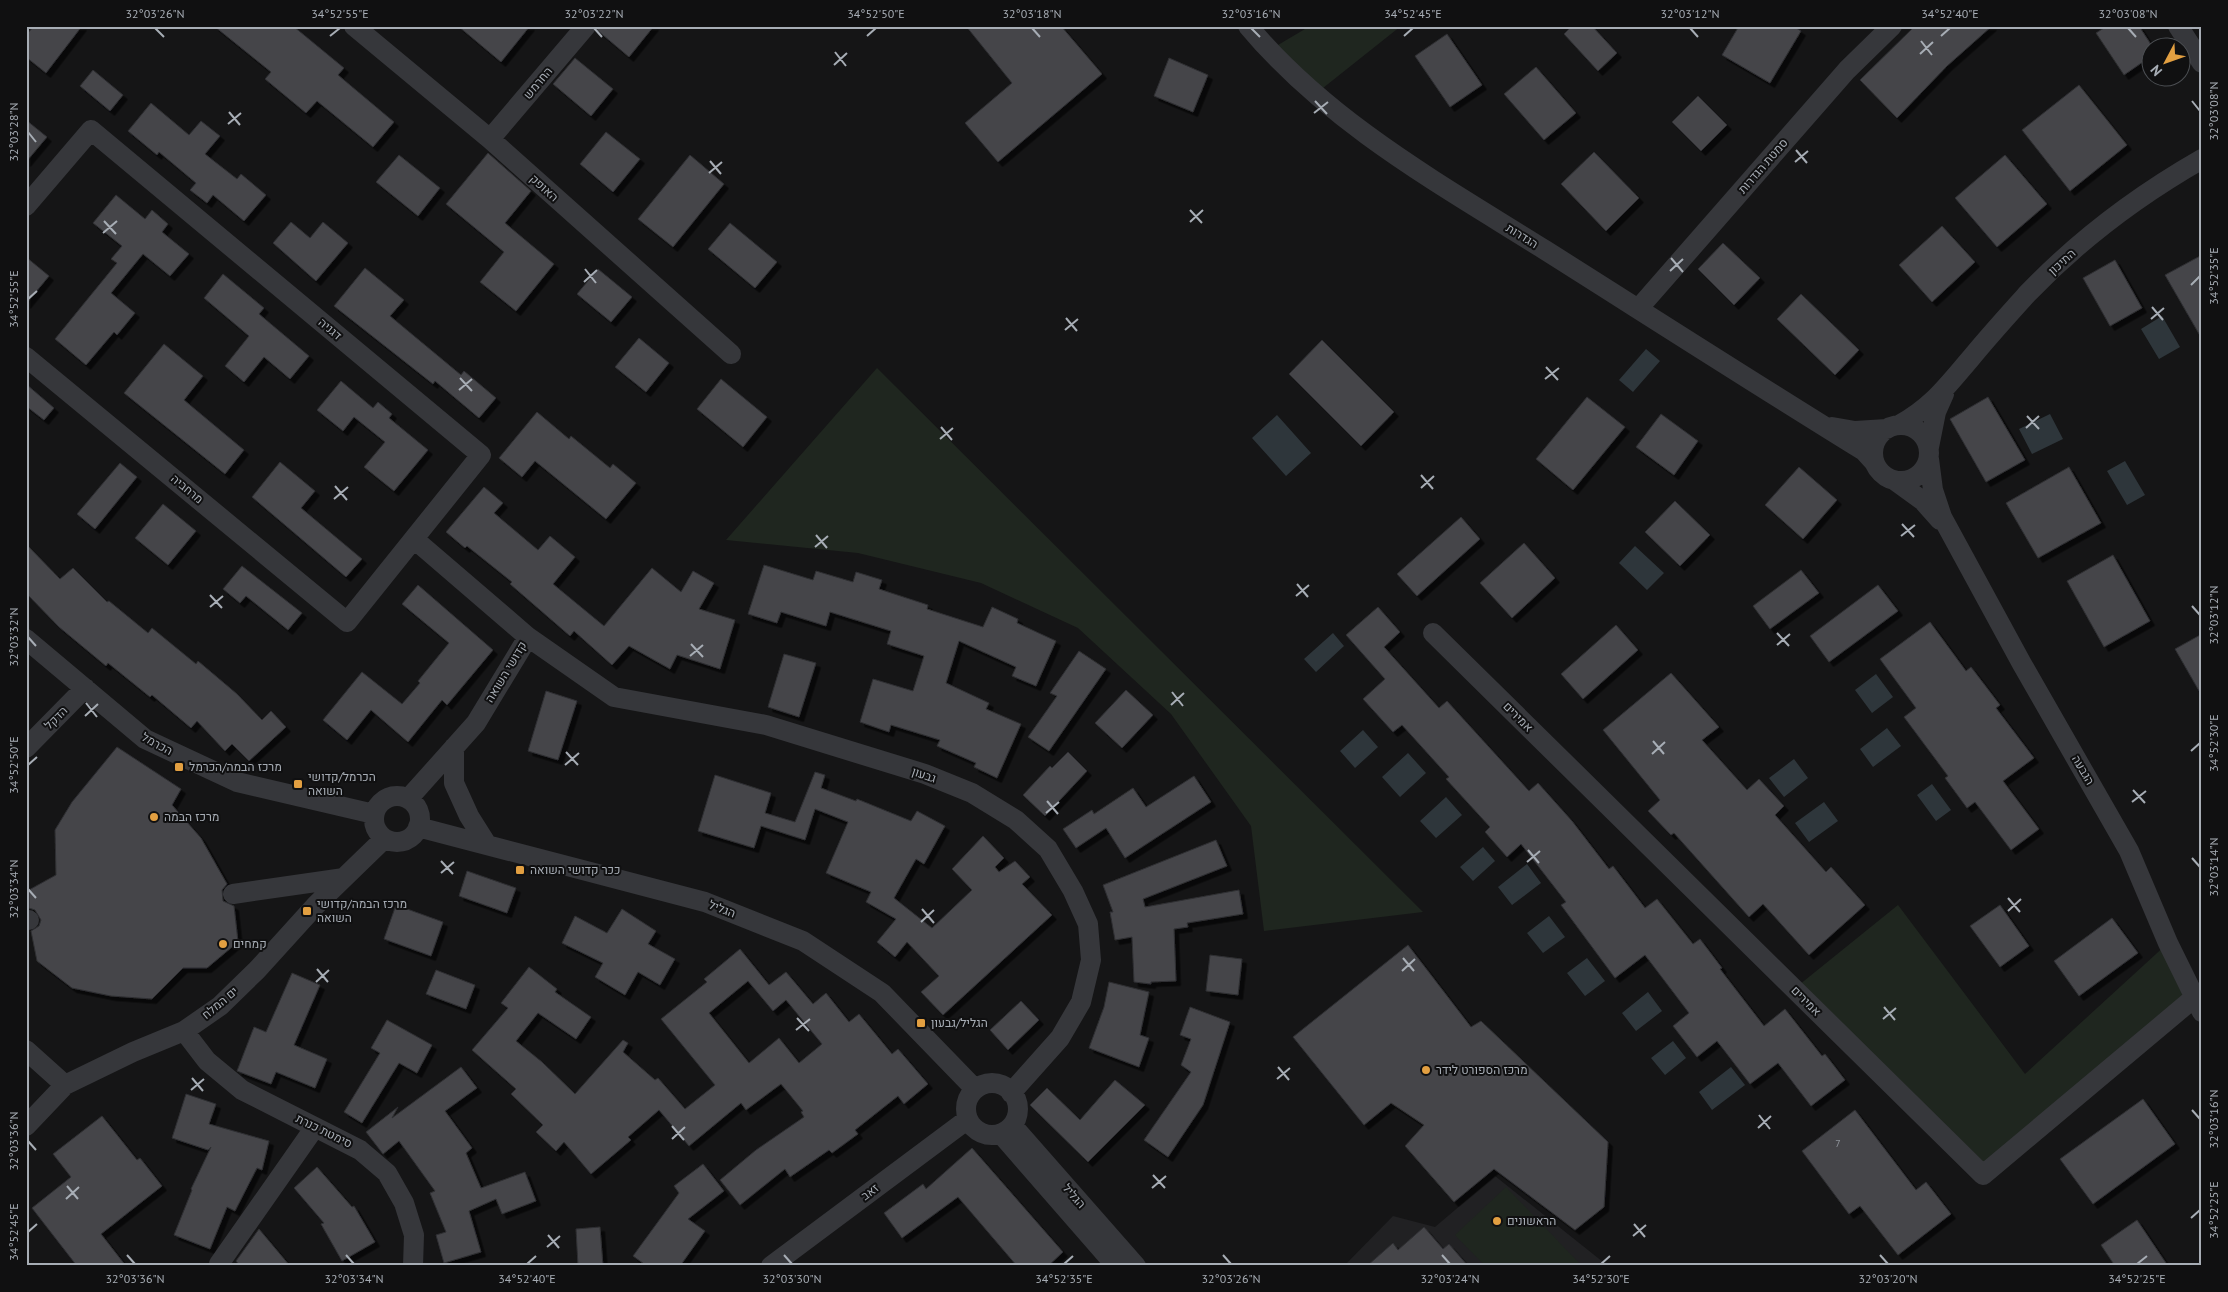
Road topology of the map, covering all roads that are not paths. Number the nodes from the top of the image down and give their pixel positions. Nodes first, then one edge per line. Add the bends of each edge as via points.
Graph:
1 (354, 26) edge
2 (586, 26) edge
3 (1248, 26) edge
4 (1892, 26) edge
5 (2178, 26) edge
6 (2202, 63) edge
7 (490, 139) junction
8 (2202, 158) edge
9 (26, 206) edge
10 (1638, 309) junction
11 (731, 354) dead end
12 (26, 357) edge
13 (1946, 390) junction
14 (1816, 420) junction
15 (1893, 427) junction
16 (1929, 453) junction
17 (1874, 462) junction
18 (1894, 480) junction
19 (1951, 533) junction
20 (414, 538) junction
21 (348, 622) joint
22 (1433, 633) dead end
23 (528, 637) junction
24 (26, 639) edge
25 (85, 688) junction
26 (454, 747) junction
27 (26, 748) edge
28 (408, 799) junction
29 (374, 814) junction
30 (418, 827) junction
31 (384, 839) junction
32 (486, 843) junction
33 (344, 878) junction
34 (233, 894) dead end
35 (2198, 1005) edge
36 (184, 1031) junction
37 (26, 1050) edge
38 (65, 1085) junction
39 (975, 1089) junction
40 (1011, 1092) junction
41 (968, 1119) junction
42 (26, 1126) edge
43 (315, 1127) junction
44 (1007, 1130) junction
45 (219, 1264) dead end
46 (413, 1266) edge
47 (771, 1266) edge
48 (1116, 1266) edge
49 (1136, 1266) edge

1 - 7 street, האופק
2 - 7 street, החרמש
3 - 10 street, הגדרות via 1305,86 1351,124
4 - 10 street, סמטת הגדרות via 1847,70
5 - 6 street
7 - 11 street, האופק
8 - 13 street, התיכון via 2147,194 2066,258 2006,318
9 - 20 street, דגניה via 92,130 480,455
10 - 14 street, הגדרות
12 - 21 street, מרחביה
13 - 15 street via 1927,408
13 - 16 street, הגבעה via 1936,412
14 - 15 street, הגדרות via 1855,431
14 - 17 street, הגדרות via 1864,451
15 - 16 street via 1914,428 1922,434
15 - 17 street via 1875,443
16 - 18 street via 1926,468 1912,479
16 - 19 street, הגבעה via 1933,490 1942,518
17 - 18 street via 1886,477
18 - 19 street, הגבעה via 1924,501
19 - 35 street, הגבעה via 2129,851
20 - 21 street, דגניה
20 - 23 street, קדושי השואה
22 - 35 street, אמירים via 1983,1175
23 - 26 street, קדושי השואה via 476,723
23 - 40 street, גבעון via 614,697 766,725 925,774 980,798 1016,820 1048,849 1088,924 1090,960 1081,1002 1060,1038
24 - 25 street, הכרמל
25 - 27 street, הדקל
25 - 29 street, הכרמל via 145,739 237,782
26 - 28 street, קדושי השואה
26 - 32 street via 454,782 469,816
28 - 29 street via 400,796 385,799 378,804
28 - 30 street via 418,811
29 - 31 street via 376,830
30 - 31 street via 408,840 392,842
30 - 32 street, הגליל
31 - 33 street, ים המלח
32 - 39 street, הגליל via 705,902 803,941 882,993
33 - 34 street
33 - 36 street, ים המלח via 220,1006
36 - 38 street, ים המלח
36 - 43 street, סימטת כנרת via 207,1061 242,1090
37 - 38 street
38 - 42 street, ים המלח
39 - 40 street via 997,1083
39 - 41 street via 966,1105
40 - 44 street via 1018,1105 1018,1114
41 - 44 street via 980,1132 988,1135
41 - 47 street, זאב
43 - 45 street
43 - 46 street, סימטת כנרת via 360,1150 387,1173 404,1202 414,1235
44 - 48 street, הגליל
44 - 49 street, הגליל

